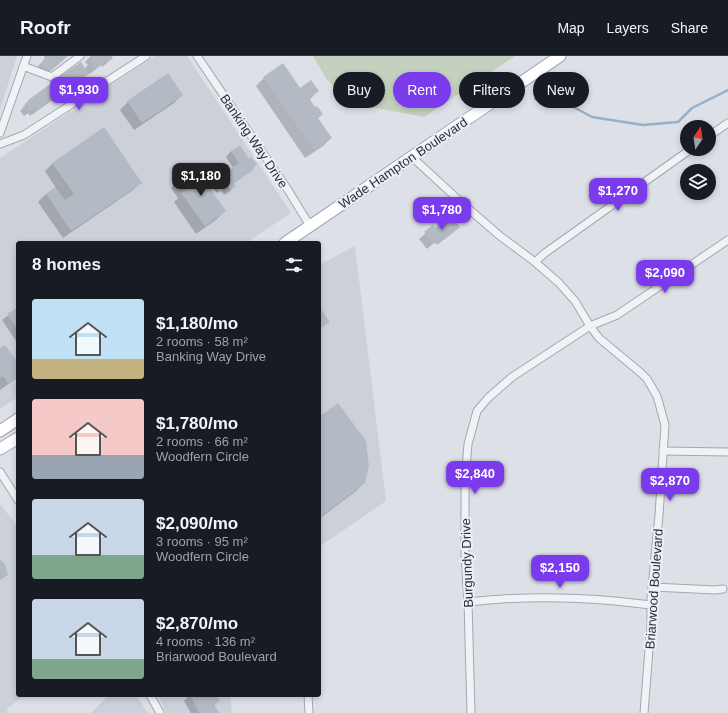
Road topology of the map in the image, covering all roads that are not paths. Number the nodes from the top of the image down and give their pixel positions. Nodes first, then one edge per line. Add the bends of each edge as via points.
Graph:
1 (27, 56) edge
2 (80, 56) edge
3 (146, 56) edge
4 (197, 56) edge
5 (560, 56) edge
6 (23, 66) junction
7 (728, 122) edge
8 (716, 131) edge
9 (0, 133) edge
10 (0, 144) edge
11 (681, 156) edge
12 (412, 157) junction
13 (310, 226) junction
14 (728, 240) edge
15 (288, 241) edge
16 (535, 262) junction
17 (590, 326) junction
18 (16, 420) edge
19 (0, 431) edge
20 (16, 439) edge
21 (0, 449) edge
22 (663, 451) junction
23 (728, 452) edge
24 (0, 472) edge
25 (16, 497) edge
26 (653, 587) junction
27 (722, 589) dead end
28 (468, 602) junction
29 (651, 605) junction
30 (151, 697) edge
31 (308, 697) edge
32 (160, 713) edge
33 (308, 713) edge
34 (471, 713) edge
35 (644, 713) edge

1 - 6 street
2 - 6 street via 52,77
3 - 10 street via 24,135
4 - 13 street, Banking Way Drive
5 - 12 main road, Wade Hampton Boulevard
6 - 9 street
7 - 8 street
11 - 16 street
12 - 13 main road, Wade Hampton Boulevard
12 - 16 street, Briarwood Boulevard via 468,209
13 - 15 main road, Wade Hampton Boulevard
14 - 17 street, Burgundy Drive via 617,315
16 - 17 street, Briarwood Boulevard via 575,301
17 - 22 street, Briarwood Boulevard via 599,338 641,373 653,388 664,418
17 - 28 street, Burgundy Drive via 512,377 477,411 466,456 465,555
18 - 19 main road
20 - 21 main road
22 - 23 street
22 - 26 street, Briarwood Boulevard
24 - 25 street
26 - 27 street
26 - 29 street, Briarwood Boulevard
28 - 29 street via 510,598 573,598
28 - 34 street, Burgundy Drive
29 - 35 street, Briarwood Boulevard
30 - 32 street
31 - 33 street

